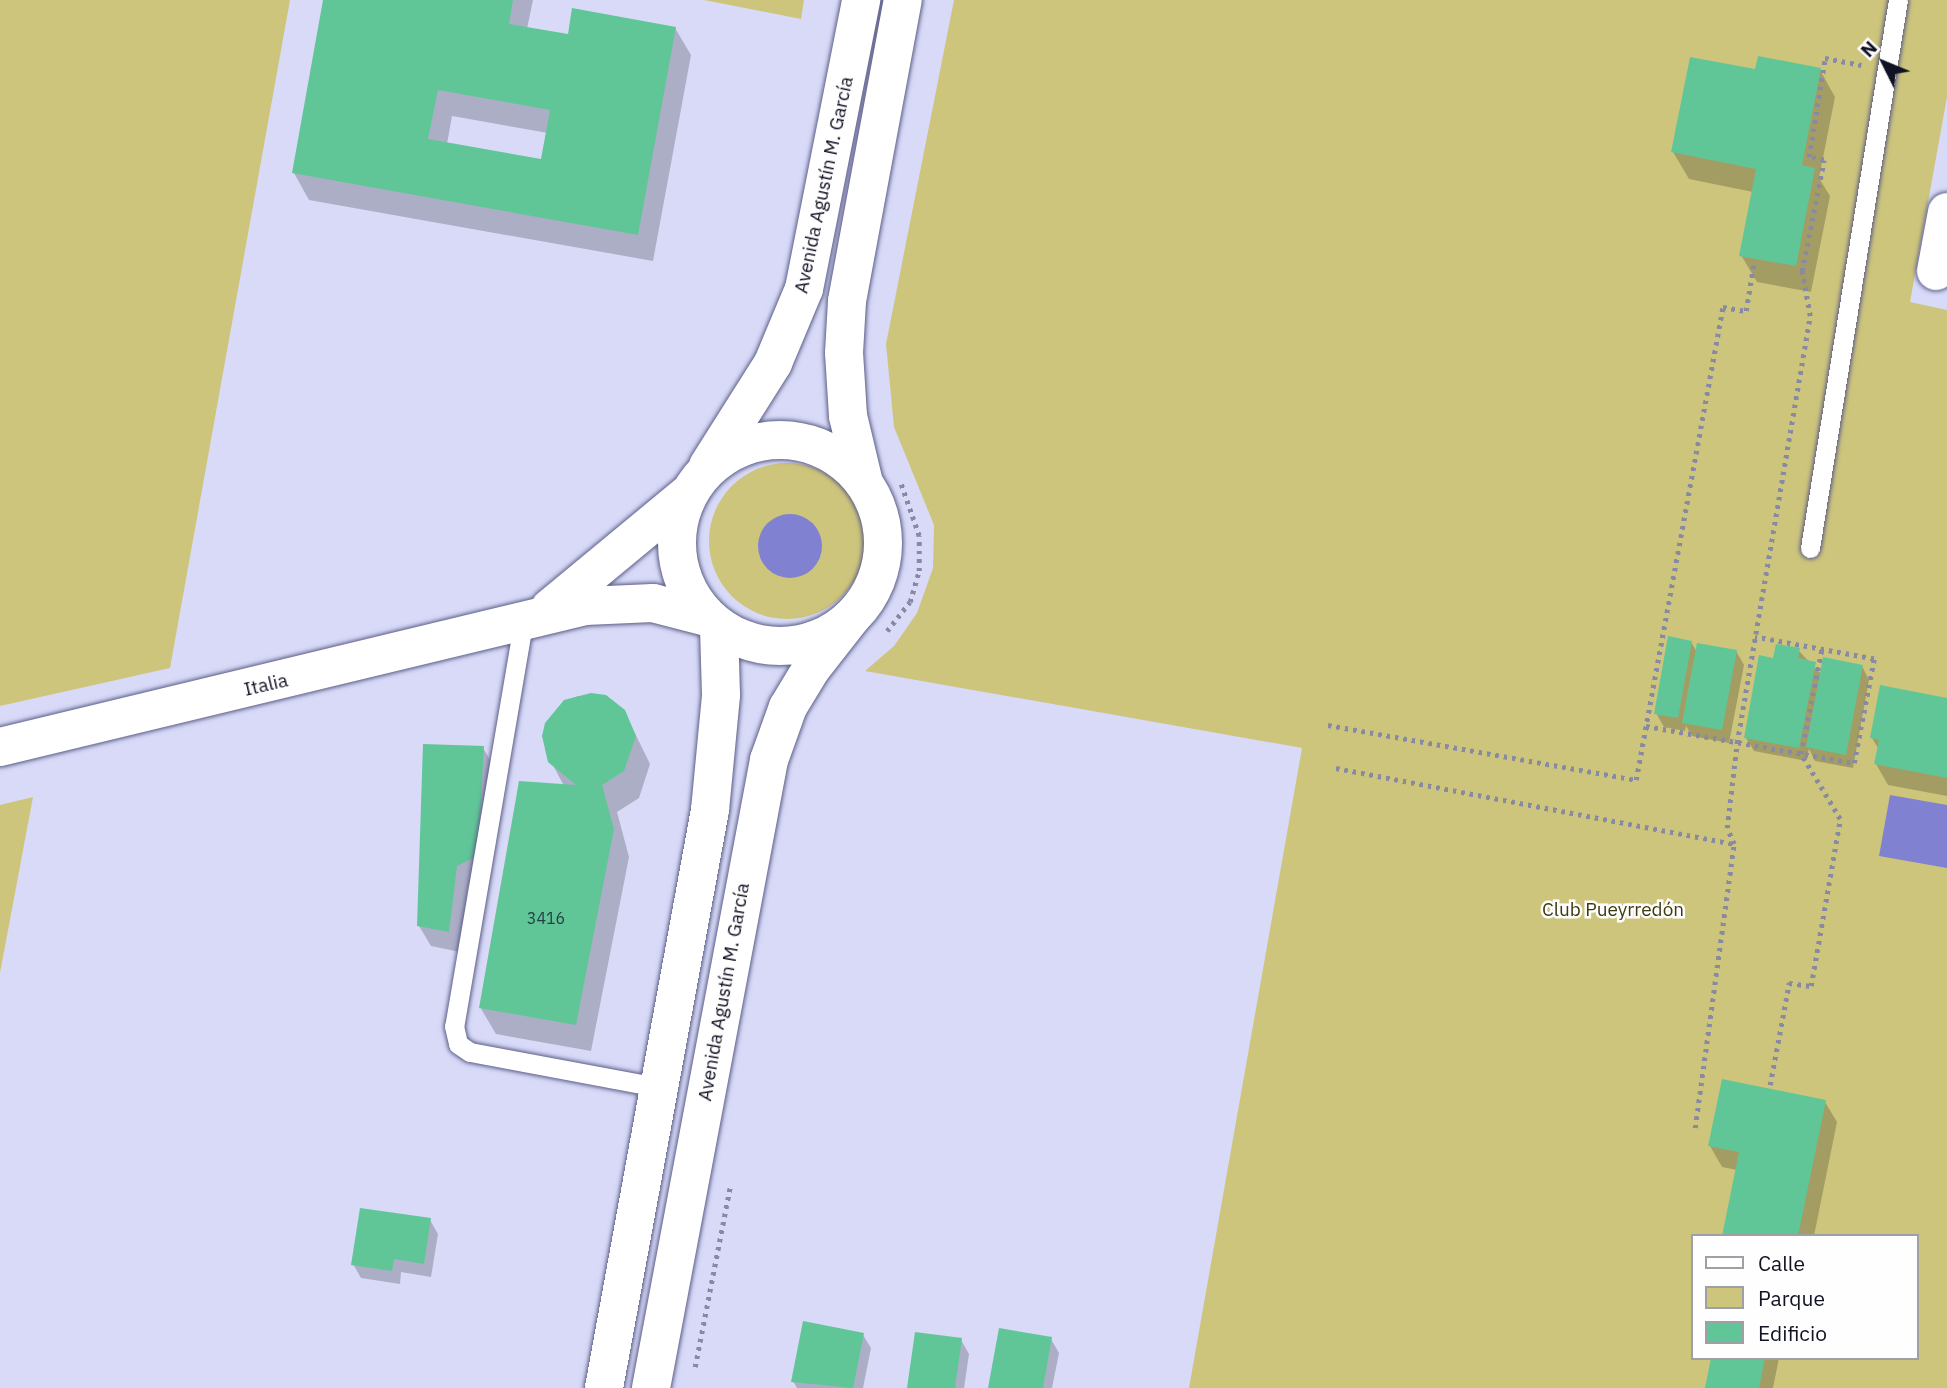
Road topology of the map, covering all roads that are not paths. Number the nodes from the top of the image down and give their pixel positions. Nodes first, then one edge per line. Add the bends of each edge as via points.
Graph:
1 (861, 0) edge
2 (903, 0) edge
3 (1898, 0) edge
4 (1947, 212) edge
5 (1936, 271) dead end
6 (863, 479) junction
7 (697, 482) junction
8 (1810, 548) dead end
9 (851, 618) junction
10 (713, 622) junction
11 (527, 623) junction
12 (0, 747) edge
13 (657, 1087) junction
14 (604, 1388) edge
15 (651, 1388) edge

1 - 7 main road, Avenida Agustín M. García via 804,289 773,363
2 - 6 main road via 847,301 848,416
3 - 8 lane
4 - 5 main road
6 - 7 main road via 830,453 794,439 731,451
6 - 9 main road via 883,526 883,559 872,591
7 - 10 main road via 675,526 677,560 686,588
7 - 11 main road, Italia via 608,564
9 - 10 main road via 825,636 795,646 763,645
9 - 15 main road, Avenida Agustín M. García via 794,698 769,760
10 - 11 main road, Italia via 653,603 614,602
10 - 13 main road via 721,695 710,810
11 - 12 main road, Italia
11 - 13 lane via 454,1026 458,1044 470,1052
13 - 14 main road

